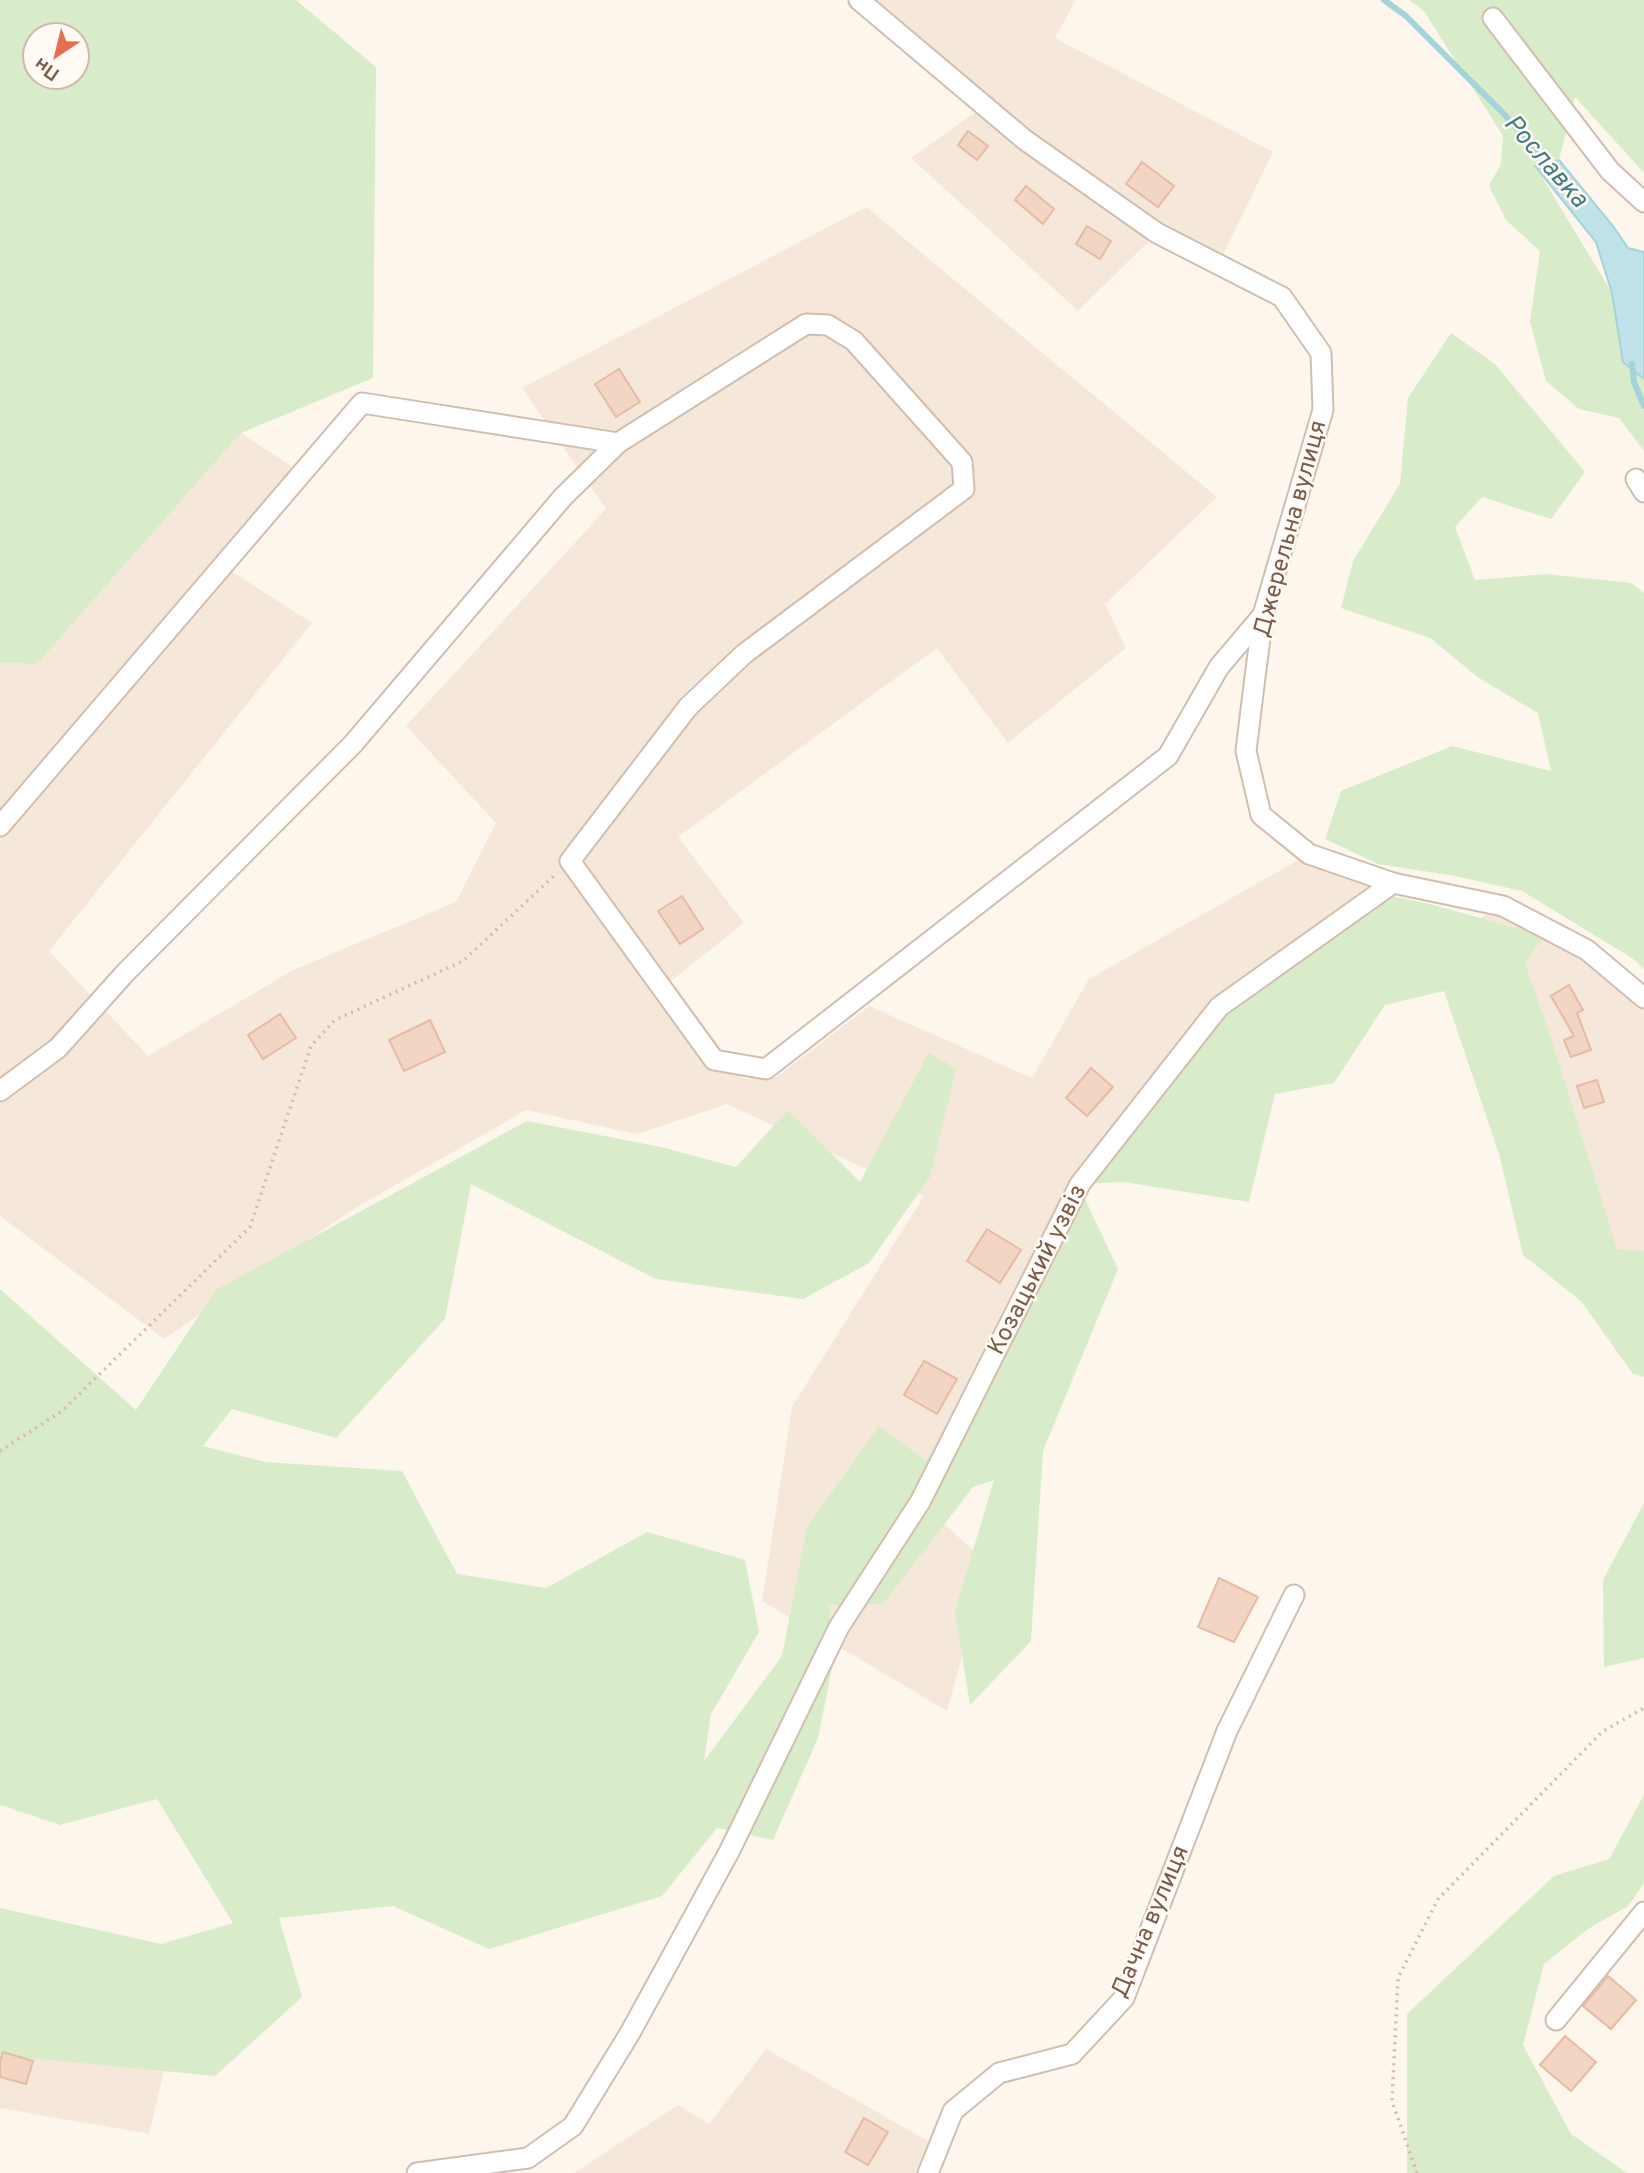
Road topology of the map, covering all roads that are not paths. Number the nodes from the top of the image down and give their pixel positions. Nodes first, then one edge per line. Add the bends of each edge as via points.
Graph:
1 (859, 0) edge
2 (1493, 18) dead end
3 (1644, 202) edge
4 (618, 443) junction
5 (1263, 615) junction
6 (0, 826) edge
7 (1393, 883) junction
8 (1644, 998) edge
9 (0, 1091) edge
10 (1294, 1595) dead end
11 (1644, 1912) edge
12 (1556, 2020) dead end
13 (417, 2173) edge
14 (928, 2173) edge

1 - 5 street, Джерельна вулиця via 1025,140 1157,233 1282,297 1321,353 1323,410
2 - 3 street via 1610,171
4 - 5 street via 806,324 828,325 854,341 962,462 964,489 744,654 688,707 570,861 714,1060 766,1069 1168,756 1219,667
4 - 6 street via 362,403
4 - 9 street via 563,497 353,744 126,972 58,1048
5 - 7 street, Джерельна вулиця via 1246,751 1261,815 1309,854
7 - 8 street, Джерельна вулиця via 1503,906 1587,950
7 - 13 street, Козацький узвіз via 1219,1007 1080,1184 920,1502 839,1627 729,1852 630,2033 573,2126 528,2158
10 - 14 street, Дачна вулиця via 1227,1731 1124,1998 1072,2054 999,2073 953,2111
11 - 12 street

